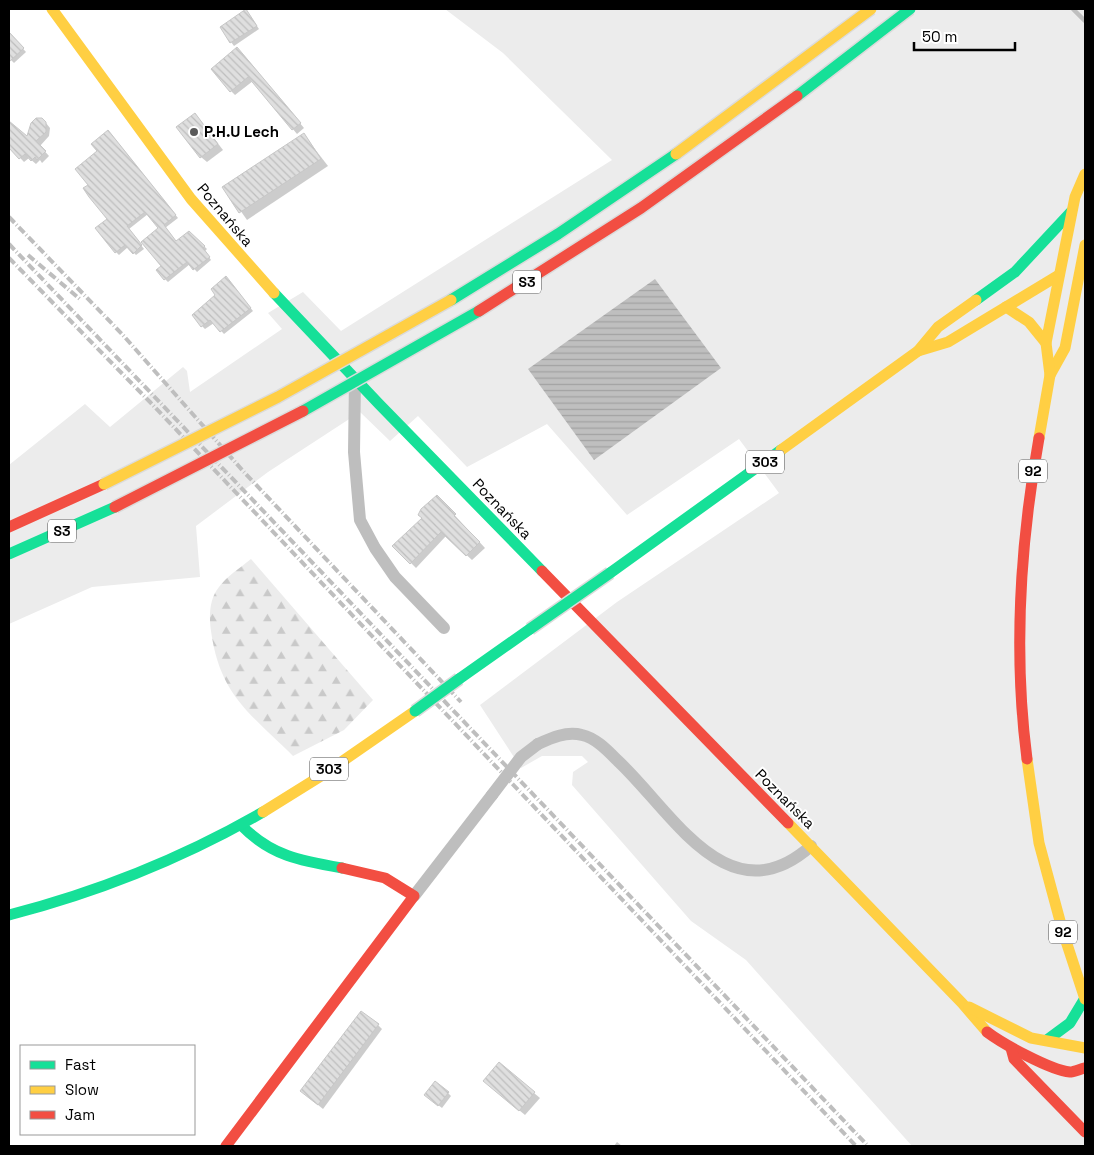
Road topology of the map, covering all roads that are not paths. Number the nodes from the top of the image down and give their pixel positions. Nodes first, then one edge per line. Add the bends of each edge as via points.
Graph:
1 (52, 9) edge
2 (871, 9) edge
3 (910, 9) edge
4 (1085, 174) edge
5 (1071, 212) junction
6 (1085, 245) edge
7 (1033, 266) dead end
8 (1015, 272) junction
9 (1054, 272) junction
10 (1079, 279) junction
11 (1006, 307) junction
12 (1046, 343) junction
13 (918, 351) junction
14 (1050, 376) junction
15 (355, 379) junction
16 (9, 527) edge
17 (9, 554) edge
18 (444, 628) dead end
19 (241, 824) junction
20 (810, 846) junction
21 (414, 896) junction
22 (9, 915) edge
23 (1085, 998) edge
24 (962, 1003) junction
25 (1047, 1040) junction
26 (1011, 1048) junction
27 (1085, 1048) edge
28 (1085, 1068) edge
29 (1085, 1132) edge
30 (226, 1146) edge

1 - 15 main road, Poznańska via 195,203
2 - 16 main road, S3, bridge via 694,142 449,302 310,380 104,484
3 - 17 main road, S3, bridge via 756,128 539,275 330,397 115,507
4 - 5 main road, 92
5 - 8 main road, 303
5 - 9 main road, 92
6 - 10 main road, 92
7 - 8 main road, 303
8 - 13 main road, 303 via 938,327
9 - 10 main road
9 - 11 main road, 303
9 - 12 main road, 92
10 - 14 main road, 92 via 1065,348
11 - 12 main road via 1027,318
11 - 13 main road, 303 via 948,342
12 - 14 main road, 92
13 - 19 main road, 303, bridge via 459,680 293,794
14 - 23 main road, 92 via 1029,494 1021,568 1021,689 1030,785 1040,843 1063,932
15 - 18 street via 354,452 360,520 395,577
15 - 20 main road, Poznańska
19 - 21 main road via 251,838 269,850 299,860 385,878
19 - 22 main road via 115,882
20 - 21 street, bridge via 785,863 762,870 735,870 704,852 600,744 581,735 560,735 538,744 521,757
20 - 24 main road, Poznańska
21 - 30 main road
23 - 25 main road via 1064,1032
24 - 25 main road, Poznańska via 1021,1033
24 - 26 main road, Poznańska via 984,1030
25 - 27 main road, Poznańska
26 - 28 main road, Poznańska via 1070,1072
26 - 29 main road, Poznańska via 1014,1059

